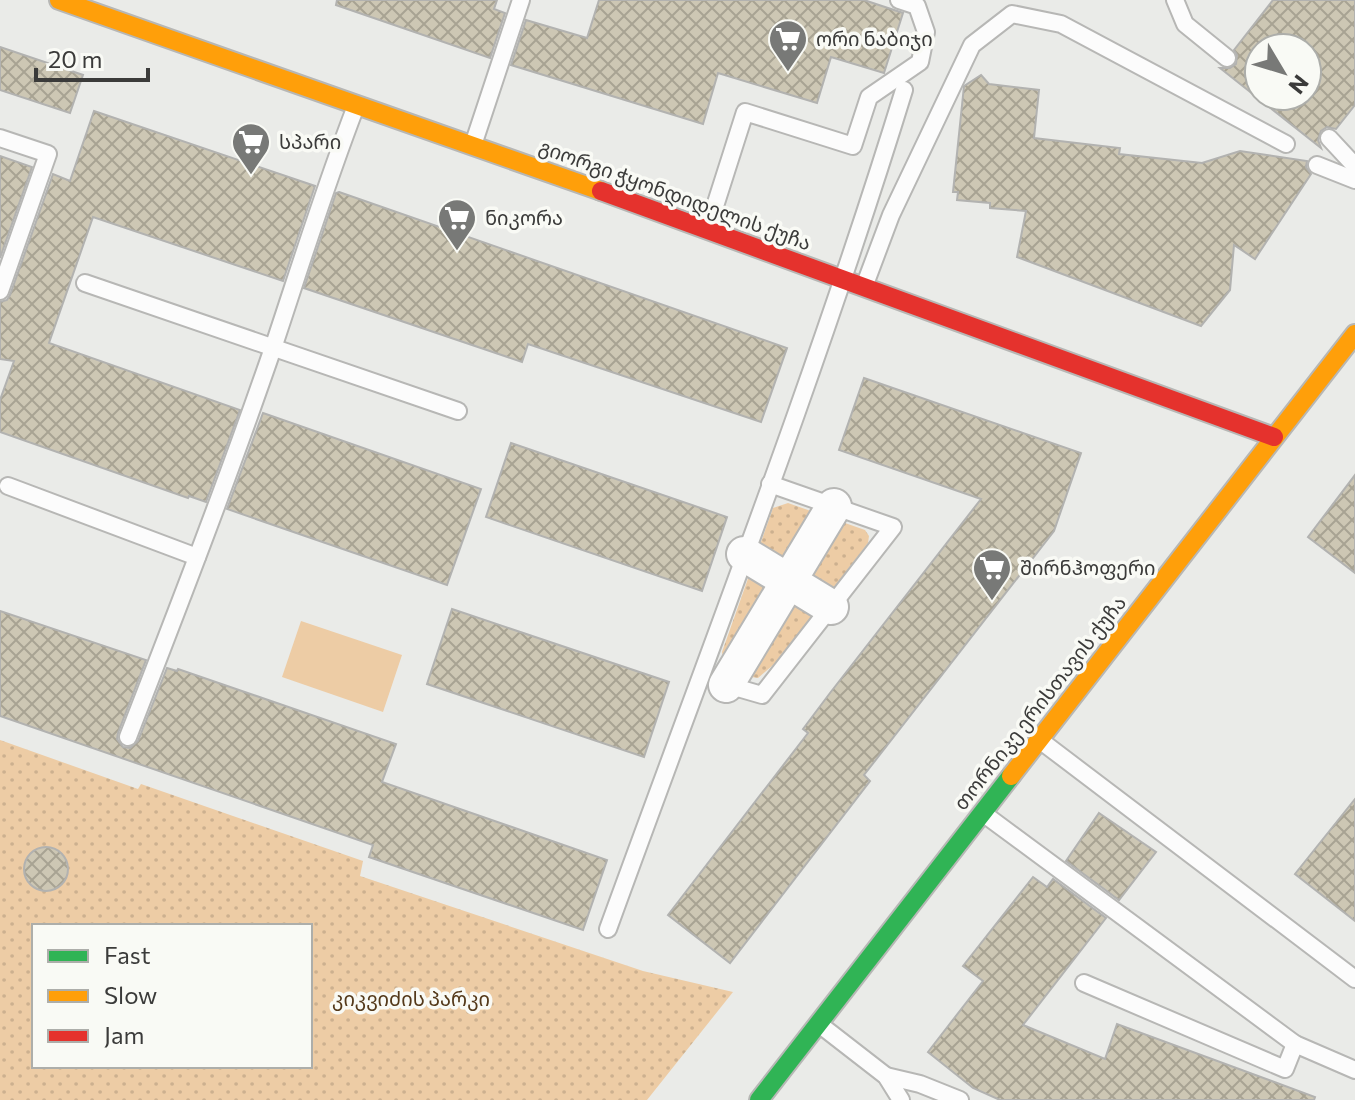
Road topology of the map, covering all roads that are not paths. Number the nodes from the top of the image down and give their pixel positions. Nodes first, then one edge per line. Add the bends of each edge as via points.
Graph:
1 (59, 0) edge
2 (521, 0) edge
3 (899, 0) edge
4 (1175, 0) edge
5 (1227, 58) dead end
6 (904, 90) dead end
7 (357, 104) junction
8 (0, 138) edge
9 (1329, 138) dead end
10 (474, 144) junction
11 (1286, 144) dead end
12 (1317, 165) dead end
13 (1355, 166) edge
14 (1355, 180) edge
15 (708, 230) junction
16 (843, 280) junction
17 (85, 283) dead end
18 (864, 288) junction
19 (0, 291) edge
20 (1355, 334) edge
21 (273, 348) junction
22 (458, 411) dead end
23 (1274, 437) junction
24 (770, 484) junction
25 (8, 486) dead end
26 (834, 506) junction
27 (744, 554) junction
28 (197, 557) junction
29 (788, 581) junction
30 (831, 607) junction
31 (713, 681) junction
32 (128, 737) dead end
33 (1039, 740) junction
34 (982, 813) junction
35 (608, 929) dead end
36 (1355, 979) edge
37 (1084, 983) dead end
38 (819, 1024) junction
39 (1295, 1044) junction
40 (1355, 1070) edge
41 (886, 1076) junction
42 (759, 1100) edge
43 (901, 1100) edge
44 (960, 1100) edge

1 - 7 street, გიორგი ჭყონდიდელის ქუჩა
2 - 10 lane
3 - 15 lane via 917,6 922,19 926,32 920,62 869,97 853,146 745,112
4 - 5 lane via 1185,24
6 - 16 lane
7 - 10 street, გიორგი ჭყონდიდელის ქუჩა
7 - 21 lane
8 - 19 lane via 48,154
9 - 13 lane
10 - 15 street, გიორგი ჭყონდიდელის ქუჩა
11 - 18 lane via 1061,24 1012,14 972,45 891,215
12 - 14 lane
15 - 16 street, გიორგი ჭყონდიდელის ქუჩა
16 - 18 street, გიორგი ჭყონდიდელის ქუჩა
16 - 24 lane
17 - 21 lane
18 - 23 street, გიორგი ჭყონდიდელის ქუჩა
20 - 23 street, თორნიკე ერისთავის ქუჩა
21 - 22 lane
21 - 28 lane
23 - 33 street, თორნიკე ერისთავის ქუჩა
24 - 26 lane
24 - 27 lane
25 - 28 lane
26 - 29 street
26 - 30 lane via 893,527
27 - 29 street
27 - 31 lane
28 - 32 lane
29 - 30 street
29 - 31 street
30 - 31 lane via 762,695
31 - 35 lane
33 - 34 street, თორნიკე ერისთავის ქუჩა
33 - 36 lane
34 - 38 street, თორნიკე ერისთავის ქუჩა
34 - 39 lane
37 - 39 lane via 1285,1069
38 - 41 lane
38 - 42 street, თორნიკე ერისთავის ქუჩა
39 - 40 lane
41 - 43 lane
41 - 44 lane

